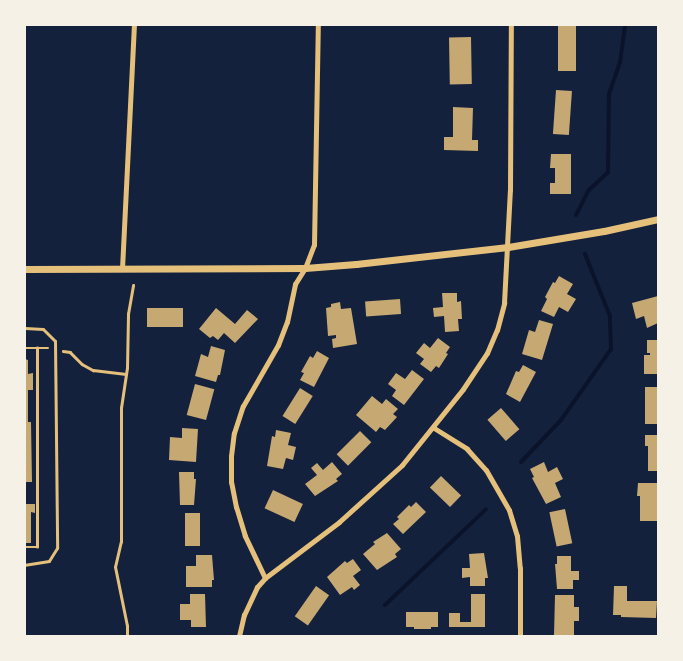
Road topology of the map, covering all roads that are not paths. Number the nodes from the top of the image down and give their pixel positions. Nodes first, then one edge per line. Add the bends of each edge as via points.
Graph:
1 (134, 25) edge
2 (318, 25) edge
3 (511, 25) edge
4 (658, 219) edge
5 (508, 247) junction
6 (305, 268) junction
7 (122, 269) junction
8 (25, 270) edge
9 (25, 328) edge
10 (434, 428) junction
11 (25, 565) edge
12 (265, 578) junction
13 (239, 636) edge
14 (520, 636) edge

1 - 7 street
2 - 6 street via 314,244
3 - 5 street
4 - 5 street
5 - 6 street
5 - 10 street via 504,303 496,330 476,370
6 - 7 street
6 - 12 street via 295,284 278,345 243,406 231,456 231,482 236,507
7 - 8 street
9 - 11 lane via 43,329 55,341 57,548 49,561
10 - 12 street via 372,494
10 - 14 street via 467,449 486,470 509,510 517,536 520,568
12 - 13 street via 256,587

